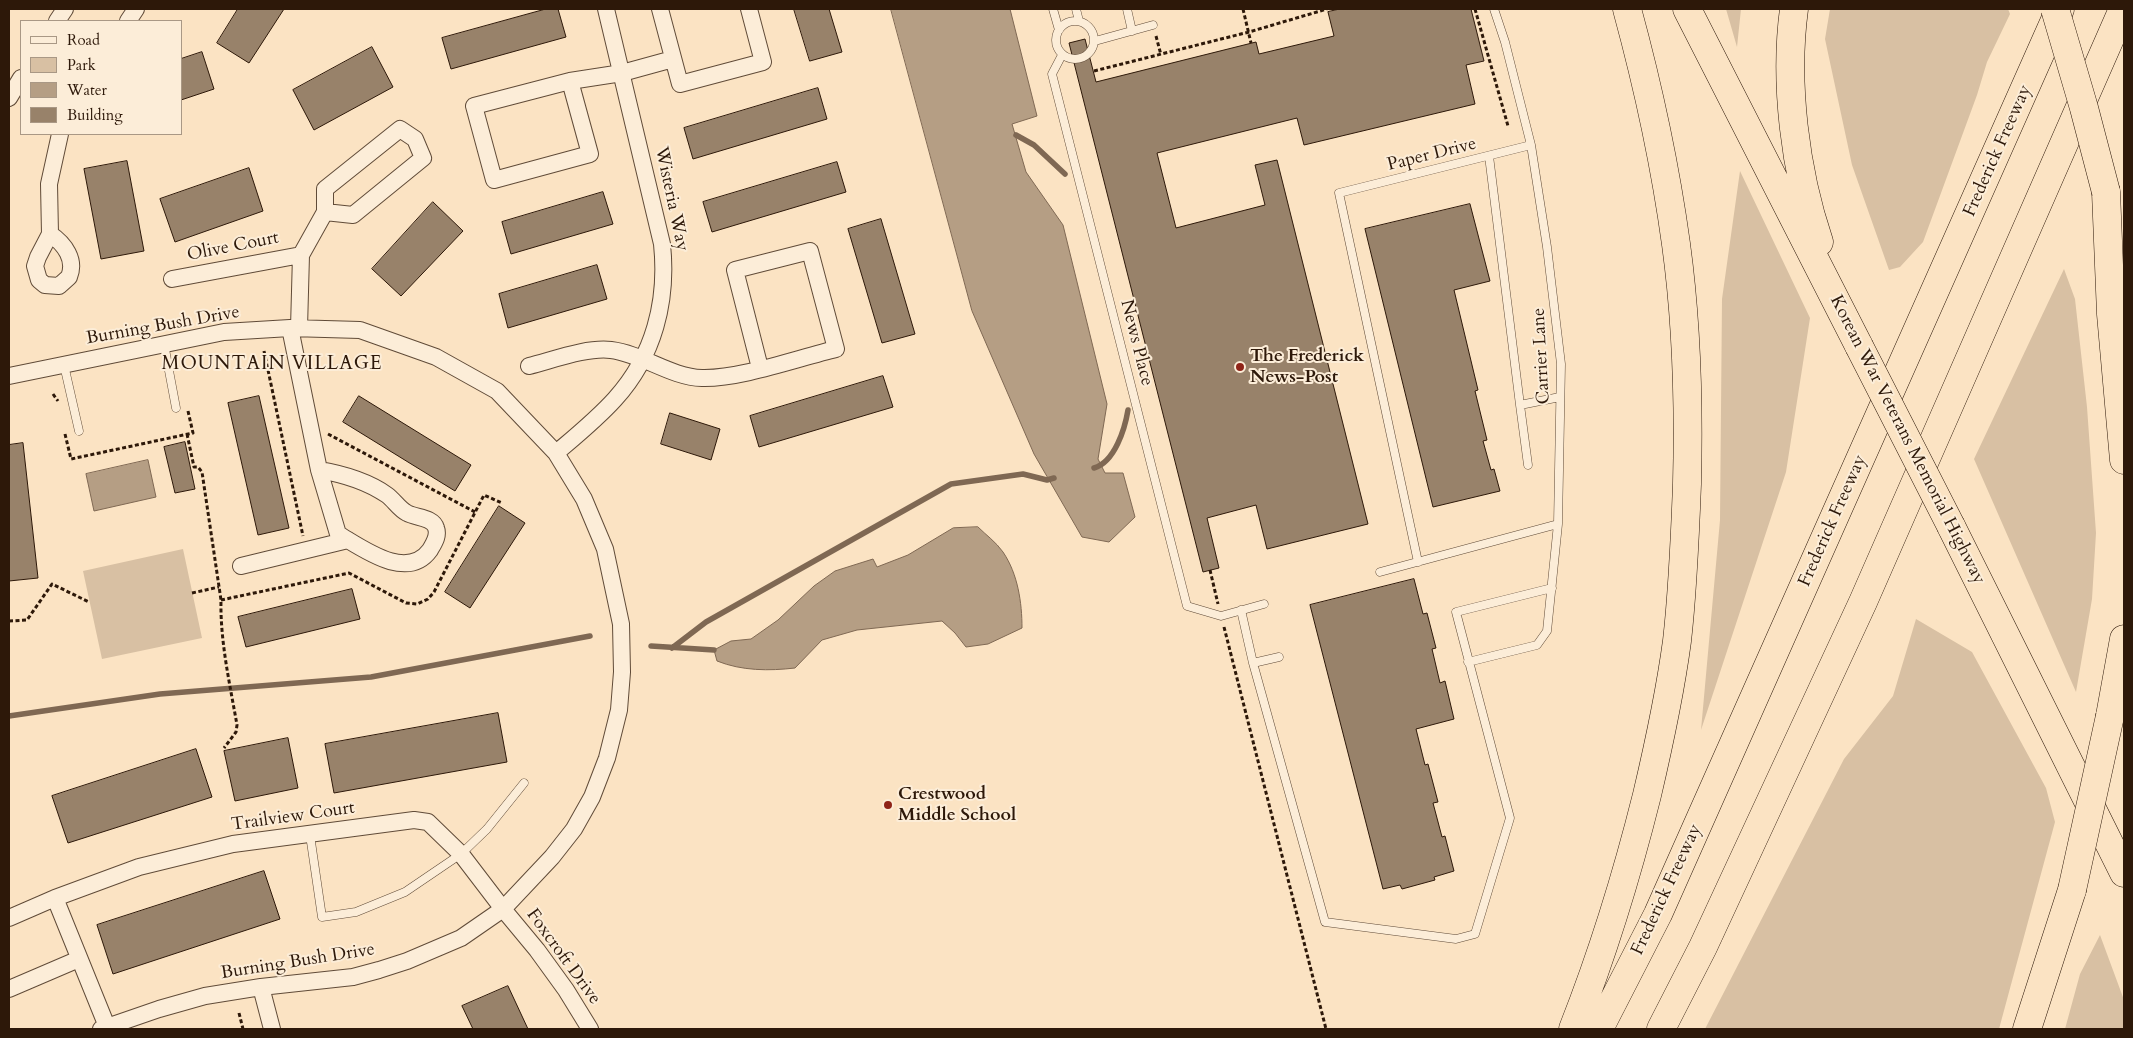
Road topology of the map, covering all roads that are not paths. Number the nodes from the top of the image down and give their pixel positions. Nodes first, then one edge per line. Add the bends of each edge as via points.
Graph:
1 (65, 9) edge
2 (136, 9) edge
3 (606, 9) edge
4 (660, 9) edge
5 (749, 9) edge
6 (1054, 9) edge
7 (1076, 9) edge
8 (1127, 9) edge
9 (1494, 9) edge
10 (1627, 9) edge
11 (1687, 9) edge
12 (1794, 9) edge
13 (2055, 9) edge
14 (2060, 9) edge
15 (2123, 9) edge
16 (58, 20) edge
17 (129, 20) edge
18 (1079, 21) junction
19 (1153, 25) dead end
20 (1059, 30) junction
21 (1132, 31) junction
22 (1095, 41) junction
23 (1062, 55) junction
24 (673, 60) junction
25 (622, 73) junction
26 (20, 80) edge
27 (570, 81) junction
28 (2029, 82) junction
29 (9, 98) edge
30 (60, 135) edge
31 (1531, 145) junction
32 (1489, 156) junction
33 (2106, 192) junction
34 (325, 212) junction
35 (50, 234) dead end
36 (301, 255) junction
37 (2124, 268) edge
38 (172, 279) dead end
39 (295, 328) junction
40 (164, 344) junction
41 (1859, 346) junction
42 (643, 360) junction
43 (64, 365) junction
44 (529, 366) dead end
45 (760, 368) junction
46 (9, 376) edge
47 (1560, 396) junction
48 (1520, 405) junction
49 (176, 408) dead end
50 (79, 431) dead end
51 (556, 453) junction
52 (2124, 460) edge
53 (1528, 465) dead end
54 (319, 470) junction
55 (1558, 524) junction
56 (348, 540) junction
57 (1418, 562) junction
58 (241, 566) dead end
59 (1380, 572) dead end
60 (1552, 588) junction
61 (1264, 604) dead end
62 (1242, 610) junction
63 (2124, 639) edge
64 (1279, 657) dead end
65 (1468, 662) junction
66 (1253, 663) junction
67 (524, 783) dead end
68 (310, 835) junction
69 (462, 854) junction
70 (2124, 874) edge
71 (55, 898) junction
72 (502, 909) junction
73 (9, 918) edge
74 (79, 959) junction
75 (261, 987) junction
76 (9, 989) edge
77 (105, 1028) edge
78 (272, 1029) edge
79 (590, 1029) edge
80 (1573, 1029) edge
81 (1599, 1029) edge
82 (1661, 1029) edge
83 (2027, 1029) edge

1 - 16 street
2 - 17 street
3 - 25 street, Wisteria Way
4 - 24 street
5 - 24 street via 763,62 680,84
6 - 20 lane
7 - 18 lane
8 - 21 lane
9 - 31 lane, Carrier Lane
10 - 80 highway via 1662,156 1686,335 1689,425 1684,552 1676,642 1660,740 1610,927
11 - 41 highway, Korean War Veterans Memorial Highway
12 - 41 highway via 1790,66 1801,169 1815,228
13 - 28 highway
13 - 33 highway, bridge
14 - 28 highway, Frederick Freeway
15 - 82 highway via 1863,602 1703,947
18 - 20 lane via 1064,24
18 - 22 lane via 1093,32
19 - 21 lane
20 - 23 lane via 1057,47
21 - 22 lane
22 - 23 lane via 1087,56 1078,60
23 - 62 lane, News Place via 1052,74 1187,606 1221,616
24 - 25 street
25 - 27 street
25 - 42 street, Wisteria Way via 662,244 664,269 661,307 653,340
26 - 29 street
27 - 27 street via 474,106 494,180 590,154
28 - 81 highway, Frederick Freeway via 1658,914
30 - 35 street via 48,184
31 - 32 lane, Paper Drive
31 - 47 lane, Carrier Lane via 1560,354
32 - 48 lane
32 - 57 lane, Paper Drive via 1340,193
33 - 37 highway
33 - 52 highway
34 - 34 street via 325,189 400,129 415,139 423,158 367,204 353,215
34 - 36 street
36 - 38 street, Olive Court
36 - 39 street
39 - 40 street, Burning Bush Drive via 224,332
39 - 51 street, Burning Bush Drive via 360,330 436,357 497,391
39 - 54 street
40 - 43 street, Burning Bush Drive
40 - 49 lane
41 - 70 highway, Korean War Veterans Memorial Highway, bridge
42 - 44 street via 611,350 592,351
42 - 45 street via 677,373 702,378
42 - 51 street, Wisteria Way via 617,397
43 - 46 street, Burning Bush Drive
43 - 50 lane
45 - 45 street via 836,348 810,251 735,270
47 - 48 lane
47 - 55 lane, Carrier Lane
48 - 53 lane
51 - 72 street, Burning Bush Drive via 584,499 605,549 621,624 619,710 607,758 592,797 574,829
54 - 56 street via 338,534
54 - 56 street via 346,475 387,495 406,513 431,521 436,528 437,539 419,560 400,564 387,561
55 - 57 lane
55 - 60 lane, Carrier Lane
56 - 58 street
57 - 59 lane
60 - 65 lane, Carrier Lane via 1547,631 1538,645
60 - 65 lane via 1456,612
61 - 62 lane
62 - 66 lane
63 - 83 highway, bridge via 2072,890
64 - 66 lane
65 - 66 lane via 1510,818 1475,934 1456,939 1325,922
67 - 69 lane
68 - 69 street, Trailview Court via 414,820 428,822
68 - 69 lane via 322,917 356,912 405,892
68 - 71 street, Trailview Court via 233,844 139,867
69 - 72 street, Trailview Court
71 - 73 street, Trailview Court
71 - 74 street
72 - 75 street, Burning Bush Drive via 461,938 407,962 353,977
72 - 79 street, Foxcroft Drive via 537,950
74 - 76 street
74 - 77 street
75 - 77 street, Burning Bush Drive via 205,996
75 - 78 street

